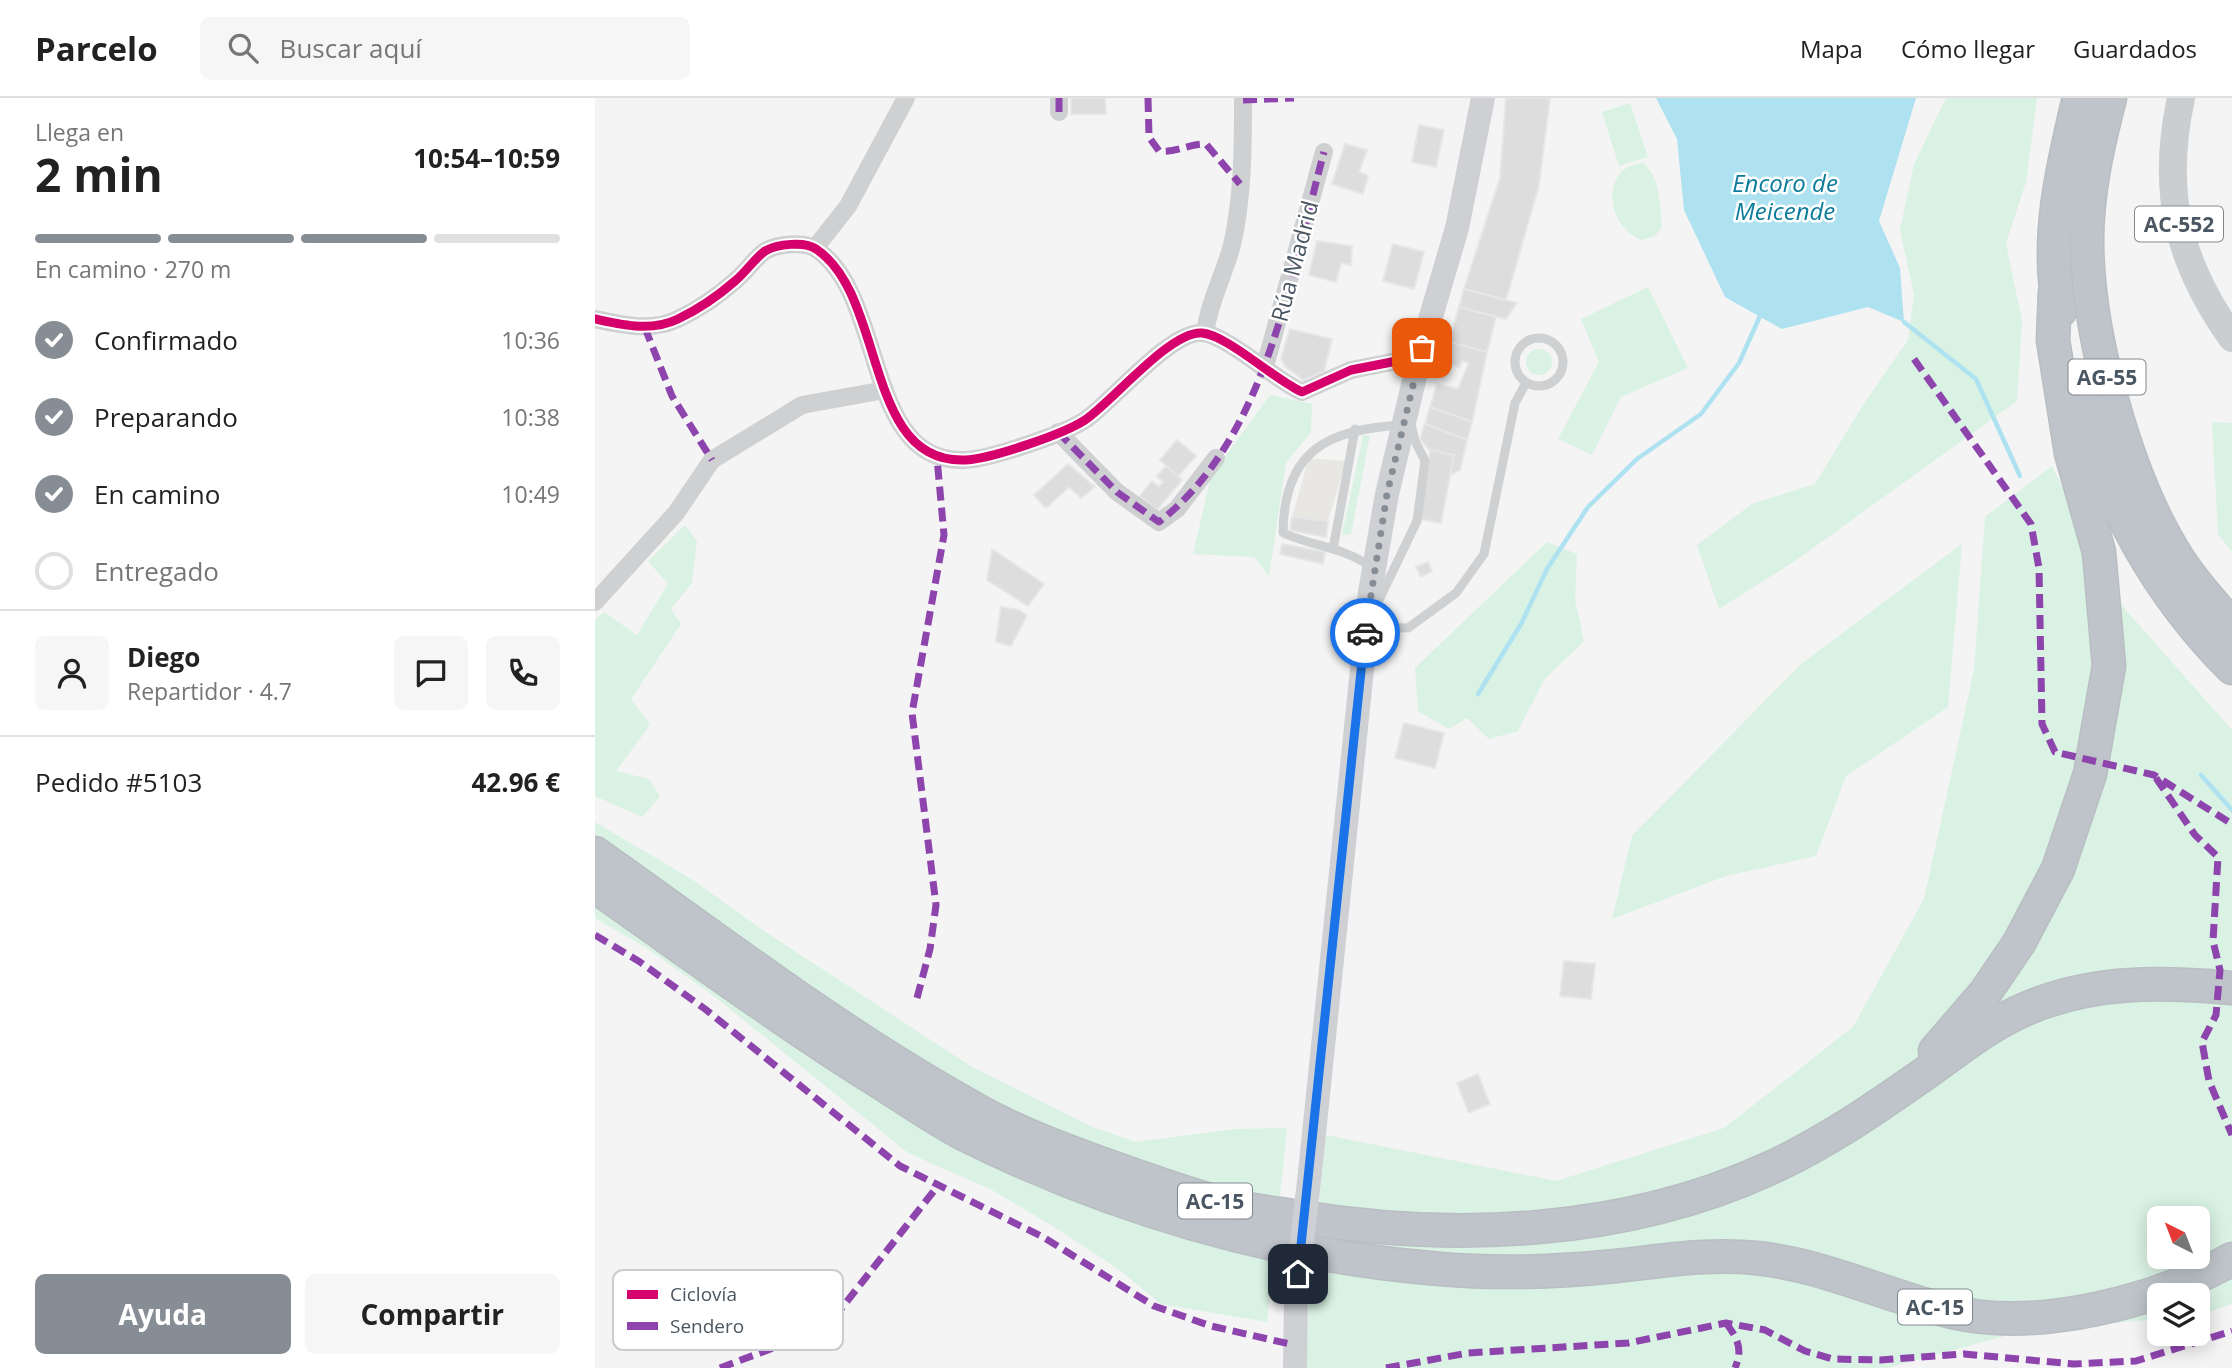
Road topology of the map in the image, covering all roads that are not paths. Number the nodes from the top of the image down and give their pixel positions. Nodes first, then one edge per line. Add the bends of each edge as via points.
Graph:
1 (906, 98) edge
2 (1243, 98) edge
3 (1483, 98) edge
4 (2079, 98) edge
5 (2110, 98) edge
6 (2181, 98) edge
7 (1324, 152) dead end
8 (815, 248) junction
9 (2055, 292) junction
10 (595, 319) edge
11 (1205, 333) junction
12 (2232, 338) edge
13 (1422, 348) junction
14 (1378, 364) junction
15 (1264, 370) junction
16 (1414, 383) junction
17 (1526, 383) junction
18 (885, 390) junction
19 (1406, 419) junction
20 (1356, 429) junction
21 (1058, 432) junction
22 (1216, 458) dead end
23 (1333, 549) junction
24 (1374, 569) junction
25 (595, 602) edge
26 (1366, 627) junction
27 (2232, 627) edge
28 (2232, 668) edge
29 (595, 853) edge
30 (595, 886) edge
31 (2232, 988) edge
32 (1899, 1091) junction
33 (2232, 1245) edge
34 (2232, 1259) edge
35 (2173, 1283) edge
36 (2182, 1283) edge
37 (2147, 1295) edge
38 (1295, 1368) edge

1 - 8 street via 848,206
2 - 11 street via 1243,165 1232,245 1208,309
3 - 13 main road via 1457,228
4 - 9 highway, AG-55 via 2064,165 2055,240
5 - 27 highway, AG-55 via 2096,155 2087,240 2103,365 2148,500 2179,560
6 - 12 main road, AC-552 via 2171,185 2182,242 2211,308
7 - 15 street, Rúa Madrid
8 - 10 street via 793,244 766,250 734,282 677,320 645,328
8 - 18 street via 839,273 856,304
9 - 28 highway, AG-55 via 2091,441 2118,507 2170,594
9 - 32 highway via 2053,340 2071,453 2099,552 2109,666 2090,774 2057,869 2019,943 1985,993
11 - 15 street
11 - 21 street via 1179,340 1085,420
13 - 14 street via 1402,360
13 - 16 main road
14 - 15 street via 1351,370 1302,392
14 - 16 street
16 - 19 main road
17 - 17 lane via 1541,386 1561,372 1562,356 1553,342 1531,340 1519,349 1516,371
17 - 26 lane via 1515,403 1484,554 1456,593 1408,628
18 - 21 street via 897,421 913,442 937,458 967,460
18 - 25 street via 802,405 712,460 675,513
19 - 20 lane
19 - 24 main road
19 - 26 lane via 1426,461 1417,521
20 - 23 lane
20 - 23 lane via 1316,445 1299,466 1283,515 1283,533
21 - 22 street via 1117,492 1159,522 1177,509
23 - 24 lane via 1352,553
24 - 26 main road
26 - 38 main road, bridge via 1301,1235
29 - 32 highway, AC-15 via 834,1022 969,1107 1048,1144 1230,1206 1353,1226 1431,1230 1517,1229 1604,1219 1666,1205 1768,1170
30 - 37 highway, AC-15 via 819,1044 957,1131 1059,1176 1224,1232 1343,1260 1443,1270 1598,1268 1714,1256 1757,1258 1815,1270 1954,1312 1995,1317 2107,1307
31 - 32 highway via 2117,984 2029,1007 1988,1028
33 - 35 highway
34 - 36 highway

